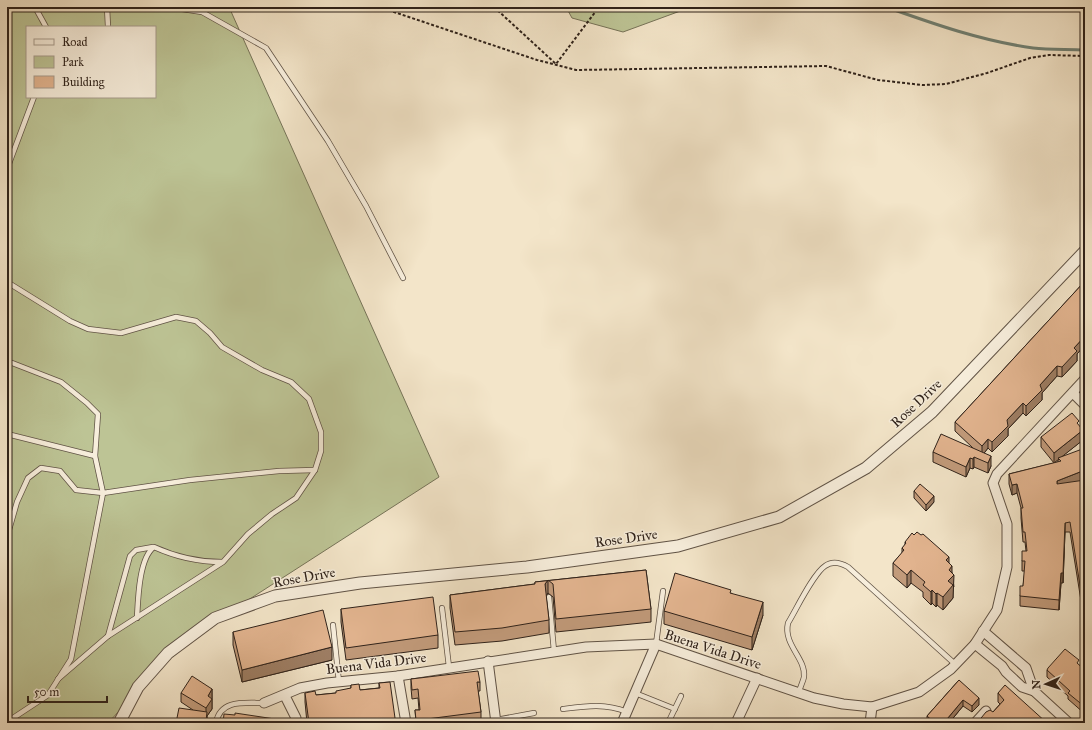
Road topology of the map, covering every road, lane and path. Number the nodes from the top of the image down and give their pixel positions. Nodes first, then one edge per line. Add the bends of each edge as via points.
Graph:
1 (35, 7) edge
2 (107, 7) edge
3 (170, 7) edge
4 (379, 7) edge
5 (494, 7) edge
6 (599, 7) edge
7 (45, 26) edge
8 (108, 26) edge
9 (1085, 56) edge
10 (556, 64) junction
11 (34, 98) edge
12 (7, 169) edge
13 (1085, 251) edge
14 (403, 278) dead end
15 (7, 282) edge
16 (7, 361) edge
17 (1085, 379) edge
18 (1073, 393) junction
19 (1085, 405) edge
20 (7, 434) edge
21 (96, 456) junction
22 (315, 470) junction
23 (103, 493) junction
24 (7, 537) edge
25 (154, 547) junction
26 (223, 562) junction
27 (663, 591) dead end
28 (549, 597) dead end
29 (442, 608) dead end
30 (137, 618) junction
31 (333, 624) dead end
32 (7, 625) edge
33 (983, 631) junction
34 (108, 636) junction
35 (7, 639) edge
36 (656, 644) junction
37 (975, 644) junction
38 (554, 651) junction
39 (488, 661) junction
40 (955, 664) junction
41 (449, 667) junction
42 (398, 676) junction
43 (757, 678) junction
44 (58, 679) junction
45 (339, 682) junction
46 (1034, 691) junction
47 (799, 692) junction
48 (635, 693) junction
49 (285, 696) junction
50 (681, 696) dead end
51 (264, 703) joint
52 (872, 707) junction
53 (563, 709) dead end
54 (675, 709) junction
55 (986, 711) edge
56 (627, 712) junction
57 (534, 713) dead end
58 (496, 721) edge
59 (7, 722) edge
60 (119, 723) edge
61 (216, 723) edge
62 (296, 723) edge
63 (406, 723) edge
64 (622, 723) edge
65 (668, 723) edge
66 (736, 723) edge
67 (870, 723) edge
68 (975, 723) edge
69 (1069, 723) edge

1 - 7 lane
2 - 8 lane
3 - 14 lane via 202,12 266,48 328,141 366,206
4 - 10 path via 537,60
5 - 10 path
6 - 10 path
9 - 10 path via 1030,58 946,84 922,85 878,80 826,66 576,70
11 - 12 lane
13 - 60 street, Rose Drive via 932,412 866,468 779,517 678,546 527,567 360,583 275,596 215,618 168,653 138,687
15 - 22 lane via 70,321 88,329 121,334 176,317 196,321 222,347 262,370 291,382 309,399 321,432 321,451
16 - 21 lane via 61,382 88,403 98,414
17 - 18 street
18 - 19 street
18 - 33 street, Buena Vida Drive via 997,474 993,484 1007,524 1007,567 997,610
20 - 21 lane
21 - 23 lane
22 - 23 lane via 190,480
22 - 26 lane via 296,498 248,534
23 - 24 lane via 76,490 60,471 41,468 28,478 17,502
23 - 44 lane via 71,659
25 - 26 lane via 201,562
25 - 30 lane via 147,552 143,568
25 - 34 lane via 136,550 130,556
26 - 30 lane
27 - 36 lane
28 - 38 lane
29 - 41 lane
30 - 34 lane
31 - 45 lane
32 - 35 lane
33 - 37 street, Buena Vida Drive
33 - 46 street via 1026,668
34 - 44 lane
36 - 38 street, Buena Vida Drive
36 - 43 street, Buena Vida Drive
36 - 48 street
37 - 40 street, Buena Vida Drive
37 - 46 street via 1022,687
38 - 39 street, Buena Vida Drive
39 - 41 street, Buena Vida Drive
39 - 58 street
40 - 47 lane via 848,567 841,563 832,563 825,566 816,576 786,630 803,668 804,676
40 - 52 street, Buena Vida Drive via 919,692
41 - 42 street, Buena Vida Drive
42 - 45 street, Buena Vida Drive
42 - 63 street
43 - 47 street, Buena Vida Drive
43 - 66 street
44 - 59 lane via 48,695
45 - 49 street, Buena Vida Drive via 300,688
46 - 69 street
47 - 52 street, Buena Vida Drive via 843,704
48 - 54 lane
48 - 56 street
49 - 51 street, Buena Vida Drive
49 - 62 street
50 - 54 lane
51 - 61 lane, Buena Vida Drive via 235,703 227,706 217,716
52 - 67 street
53 - 56 lane via 597,705 615,707
54 - 65 lane
55 - 68 street
56 - 64 street
57 - 58 lane

